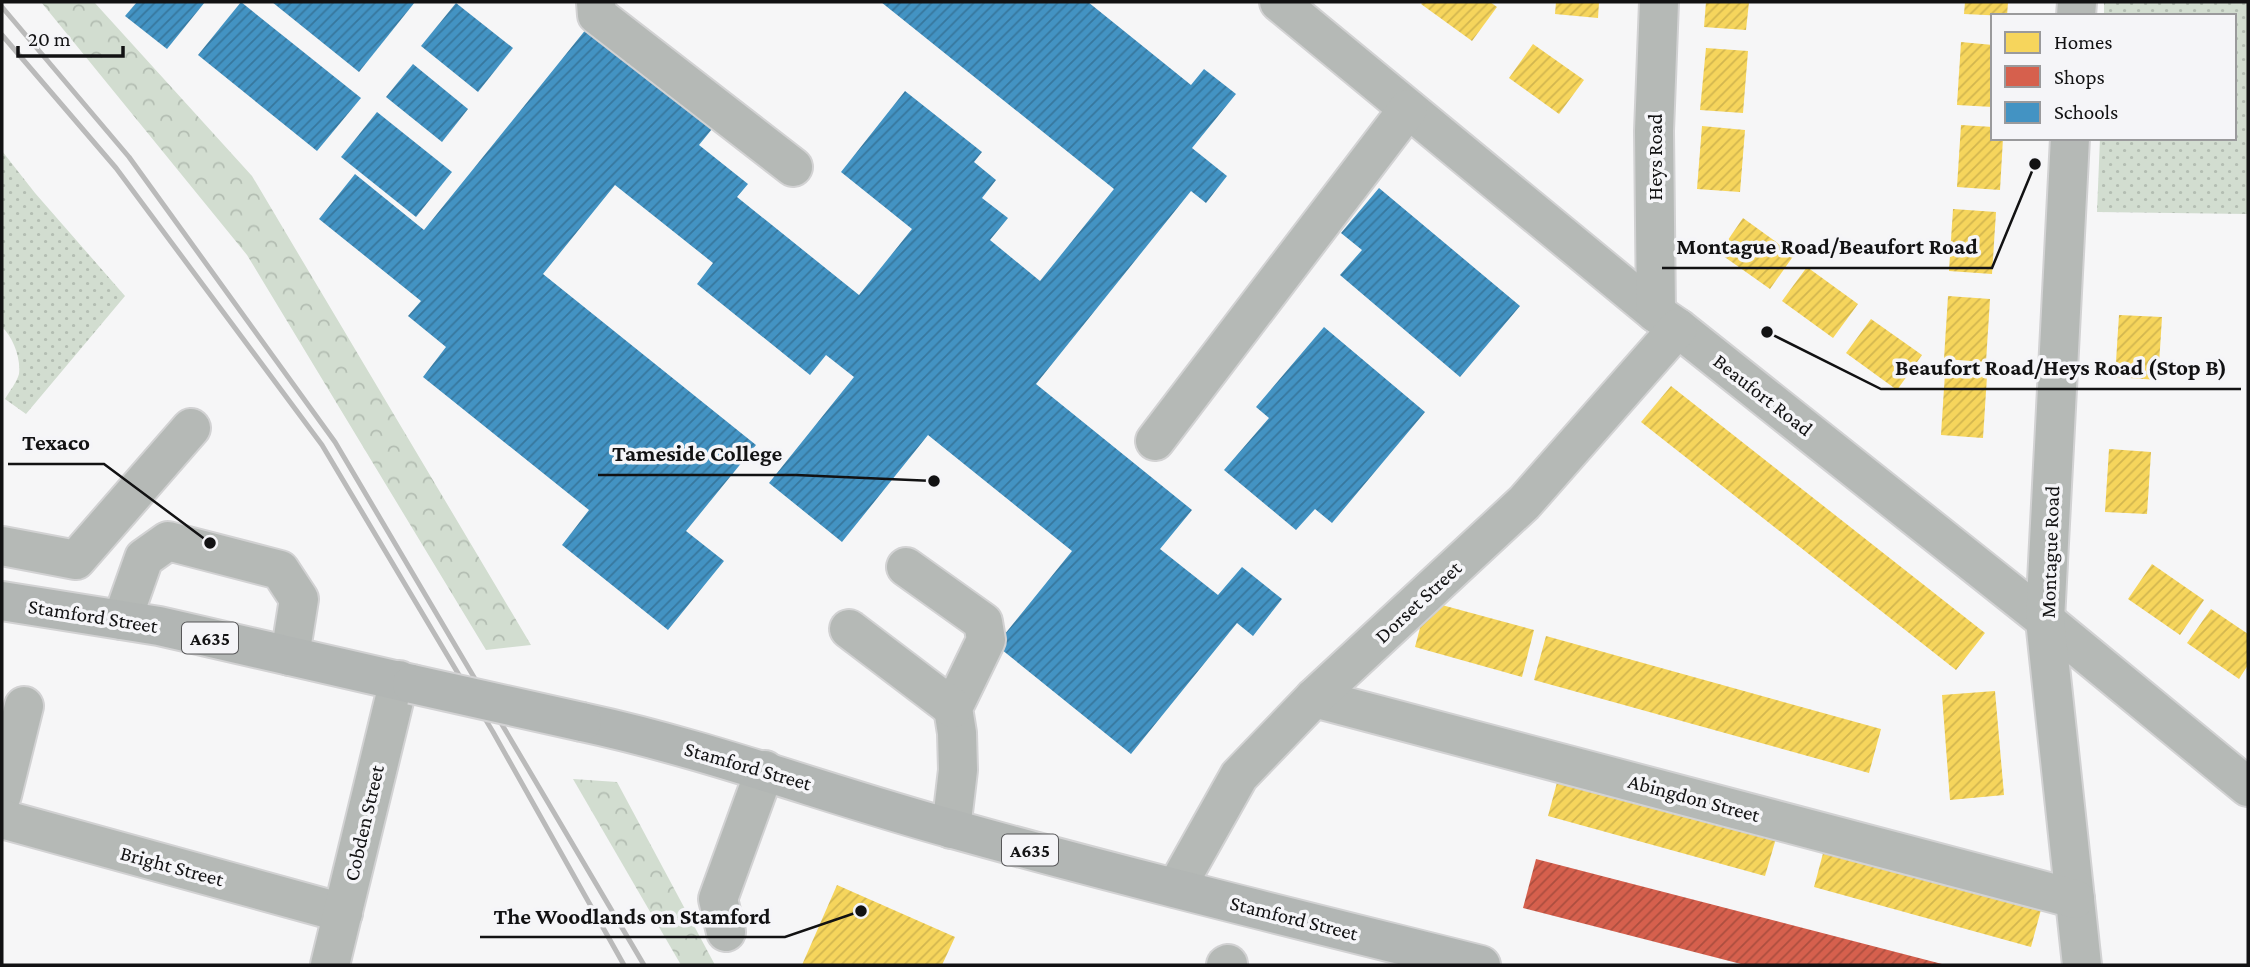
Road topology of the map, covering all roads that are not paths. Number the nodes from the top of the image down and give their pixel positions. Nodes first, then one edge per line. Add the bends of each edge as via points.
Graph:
1 (596, 2) edge
2 (1279, 2) edge
3 (1660, 2) edge
4 (1408, 108) junction
5 (2070, 140) edge
6 (793, 167) dead end
7 (1667, 320) junction
8 (191, 428) dead end
9 (1155, 441) dead end
10 (2, 547) edge
11 (906, 566) dead end
12 (3, 601) edge
13 (122, 620) junction
14 (2045, 620) junction
15 (849, 629) dead end
16 (290, 656) junction
17 (405, 682) junction
18 (1314, 698) junction
19 (24, 706) dead end
20 (953, 708) junction
21 (765, 770) junction
22 (2248, 787) edge
23 (2, 795) edge
24 (2, 819) edge
25 (951, 829) junction
26 (1176, 888) junction
27 (2075, 899) junction
28 (343, 913) junction
29 (726, 932) dead end
30 (330, 965) edge
31 (1481, 965) edge
32 (2082, 965) edge

1 - 6 street via 597,15
2 - 4 street, Beaufort Road
3 - 7 street, Heys Road via 1654,131
4 - 7 street, Beaufort Road
4 - 9 street
5 - 14 street, Montague Road
7 - 14 street, Beaufort Road
7 - 18 street, Dorset Street via 1524,503
8 - 10 street via 76,560
11 - 20 street via 983,622 986,640
12 - 13 highway, Stamford Street / A635
13 - 16 highway, Stamford Street / A635
13 - 16 street via 144,558 169,541 279,570 299,599
14 - 22 street, Beaufort Road
14 - 27 street, Montague Road
15 - 20 street
16 - 17 highway, Stamford Street / A635
17 - 21 highway, Stamford Street / A635, bridge via 626,731
17 - 28 street, Cobden Street
18 - 26 street, Dorset Street via 1239,776
18 - 27 street, Abingdon Street
19 - 23 street
20 - 25 street via 958,770
21 - 25 highway, Stamford Street / A635
21 - 29 street via 718,899
24 - 28 street, Bright Street
25 - 26 highway, Stamford Street / A635
26 - 31 highway, Stamford Street / A635
27 - 32 street, Montague Road
28 - 30 street, Cobden Street

